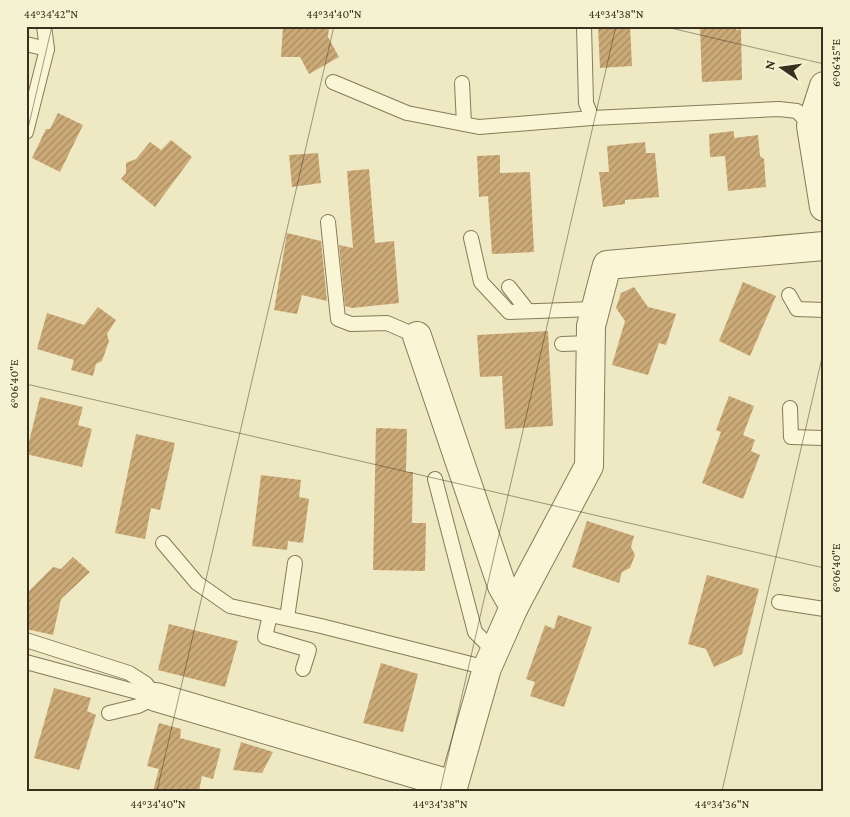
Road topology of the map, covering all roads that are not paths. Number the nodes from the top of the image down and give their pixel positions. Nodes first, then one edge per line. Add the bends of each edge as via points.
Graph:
1 (44, 26) edge
2 (584, 26) edge
3 (26, 44) edge
4 (47, 48) junction
5 (332, 82) dead end
6 (462, 83) dead end
7 (824, 86) edge
8 (592, 118) junction
9 (464, 124) junction
10 (810, 126) junction
11 (26, 132) edge
12 (824, 207) edge
13 (328, 222) dead end
14 (471, 238) dead end
15 (824, 246) edge
16 (509, 287) dead end
17 (789, 294) dead end
18 (595, 309) junction
19 (824, 310) edge
20 (528, 311) junction
21 (417, 336) joint
22 (590, 343) junction
23 (562, 344) dead end
24 (790, 408) dead end
25 (824, 438) edge
26 (434, 479) dead end
27 (163, 543) dead end
28 (295, 563) dead end
29 (779, 602) dead end
30 (514, 608) junction
31 (824, 609) edge
32 (270, 615) junction
33 (286, 618) junction
34 (26, 640) edge
35 (491, 659) junction
36 (26, 662) edge
37 (303, 669) dead end
38 (156, 697) junction
39 (109, 713) dead end
40 (453, 788) edge

1 - 4 lane
2 - 8 lane via 586,103
3 - 4 lane
4 - 11 lane
5 - 9 lane via 407,113
6 - 9 lane
7 - 10 street
8 - 9 lane via 479,127
8 - 10 lane via 779,109 797,111
10 - 12 street
13 - 21 lane via 338,318 351,324 387,323
14 - 20 lane via 482,282 509,312
15 - 18 street via 607,265
16 - 20 lane
17 - 19 lane via 797,309
18 - 20 lane
18 - 22 street
21 - 30 street via 502,586
22 - 23 lane
22 - 30 street via 589,466
24 - 25 lane via 790,437
26 - 35 lane via 475,632
27 - 32 lane via 197,583 230,606
28 - 33 lane
29 - 31 lane
30 - 35 street
32 - 33 lane
32 - 37 lane via 266,637 309,650
33 - 35 lane
34 - 38 lane via 129,673 146,684
35 - 40 street
36 - 38 lane
38 - 39 lane via 138,706
38 - 40 street

